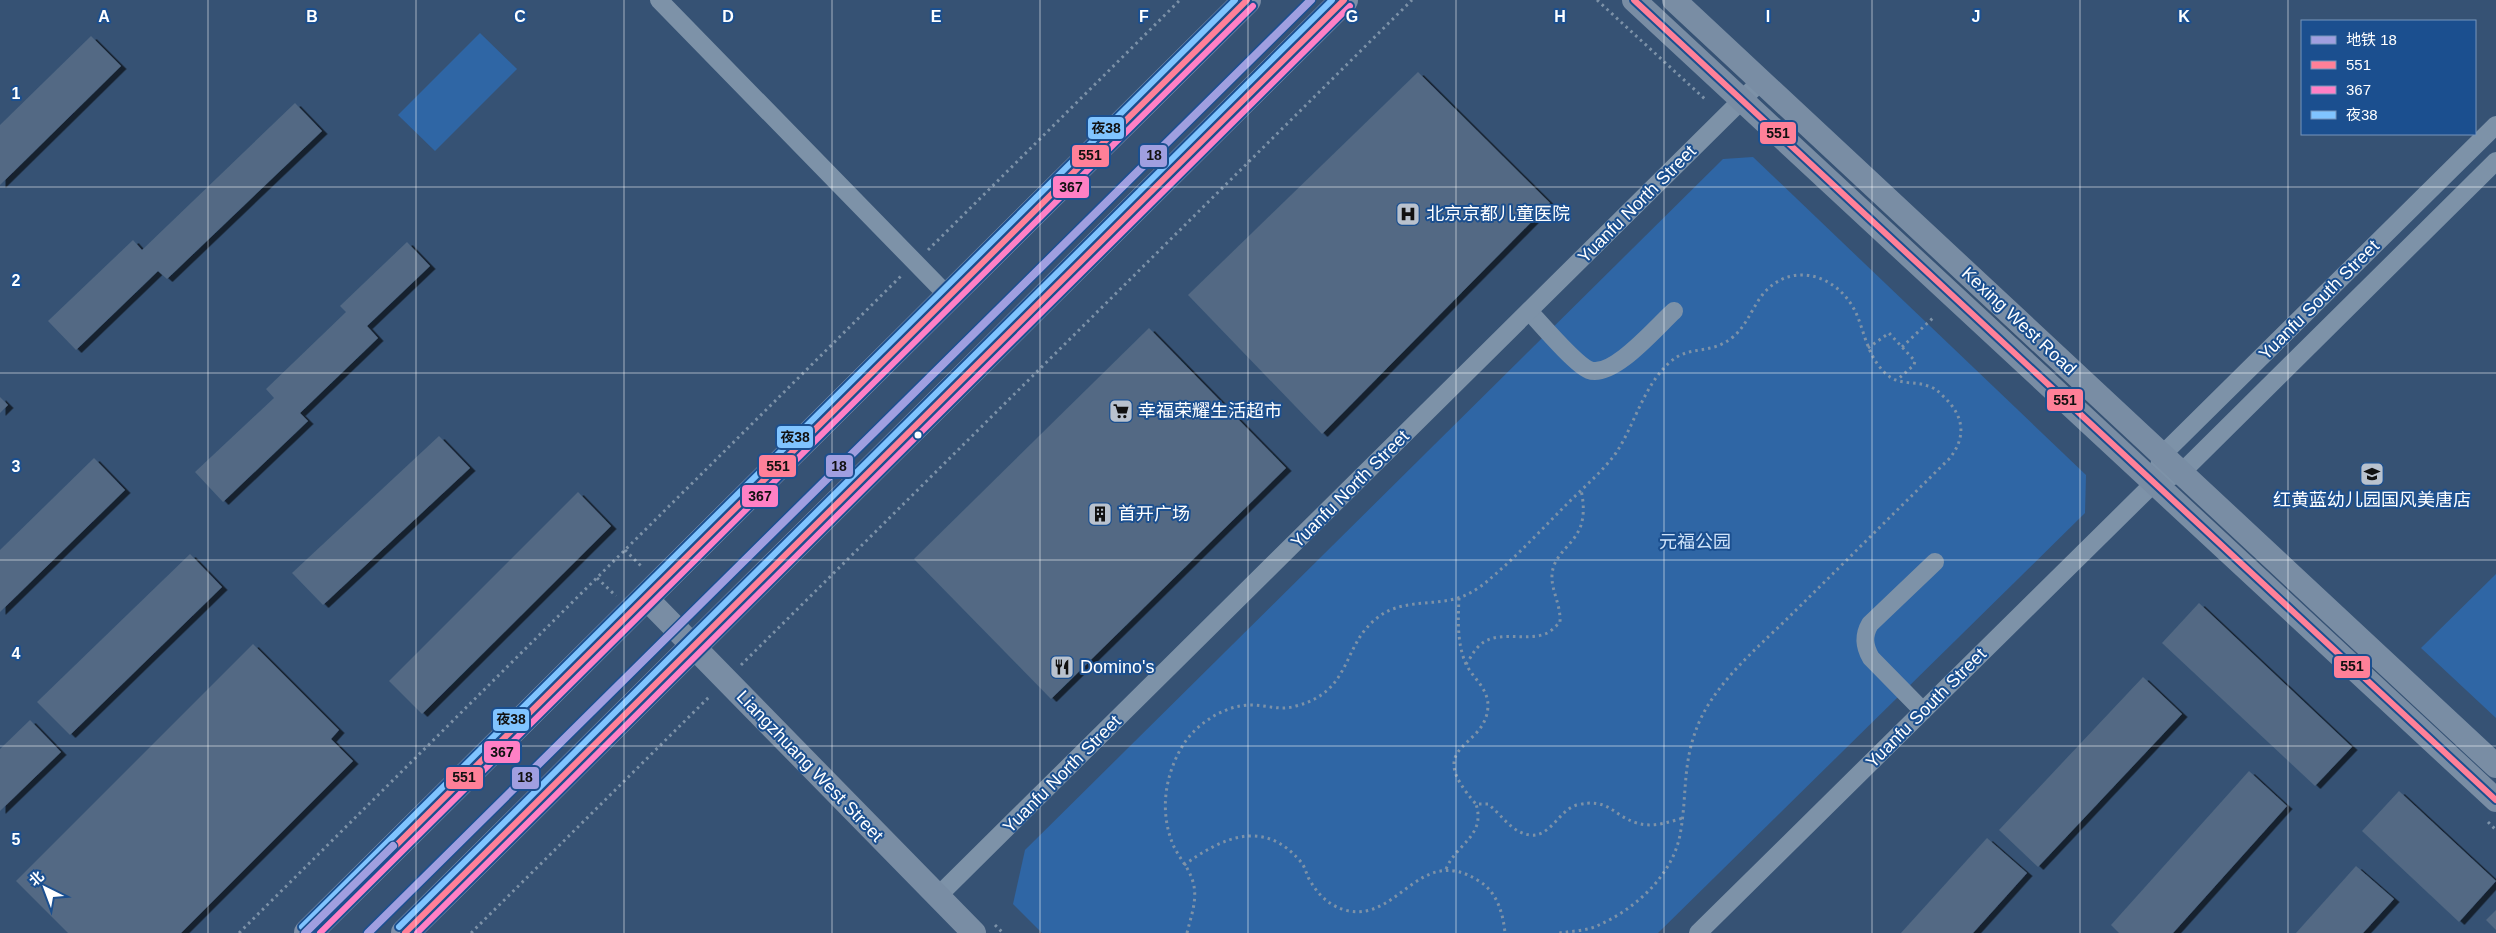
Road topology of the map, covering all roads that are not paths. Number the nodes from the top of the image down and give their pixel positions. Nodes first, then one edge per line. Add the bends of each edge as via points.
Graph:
1 (659, 0) edge
2 (1248, 0) edge
3 (1344, 0) edge
4 (1634, 0) edge
5 (1674, 0) edge
6 (1761, 81) junction
7 (1742, 100) junction
8 (2496, 125) edge
9 (2496, 161) edge
10 (949, 298) junction
11 (1529, 311) junction
12 (1674, 311) dead end
13 (2162, 454) junction
14 (2181, 473) junction
15 (2154, 483) junction
16 (1935, 562) dead end
17 (646, 598) junction
18 (693, 646) junction
19 (1923, 711) junction
20 (2496, 766) edge
21 (2496, 800) edge
22 (938, 896) junction
23 (308, 933) edge
24 (405, 933) edge
25 (974, 933) edge
26 (1698, 933) edge

1 - 10 street
2 - 10 main road
3 - 18 main road
4 - 7 street, Kexing West Road
5 - 6 street, Kexing West Road
6 - 7 street, Yuanfu North Street
6 - 13 street, Kexing West Road
7 - 11 street, Yuanfu North Street
7 - 15 street, Kexing West Road
8 - 13 street, Yuanfu South Street
9 - 14 street, Yuanfu South Street
10 - 17 main road
11 - 12 street via 1582,366 1598,371 1615,366
11 - 22 street, Yuanfu North Street
13 - 14 street, Kexing West Road
13 - 15 street, Yuanfu South Street
14 - 15 street, Yuanfu South Street
14 - 20 street, Kexing West Road
15 - 19 street, Yuanfu South Street
15 - 21 street, Kexing West Road
16 - 19 street via 1870,624 1865,635 1871,658
17 - 18 street, Liangzhuang West Street
17 - 23 main road
18 - 22 street, Liangzhuang West Street
18 - 24 main road
19 - 26 street, Yuanfu South Street
22 - 25 street, Liangzhuang West Street

